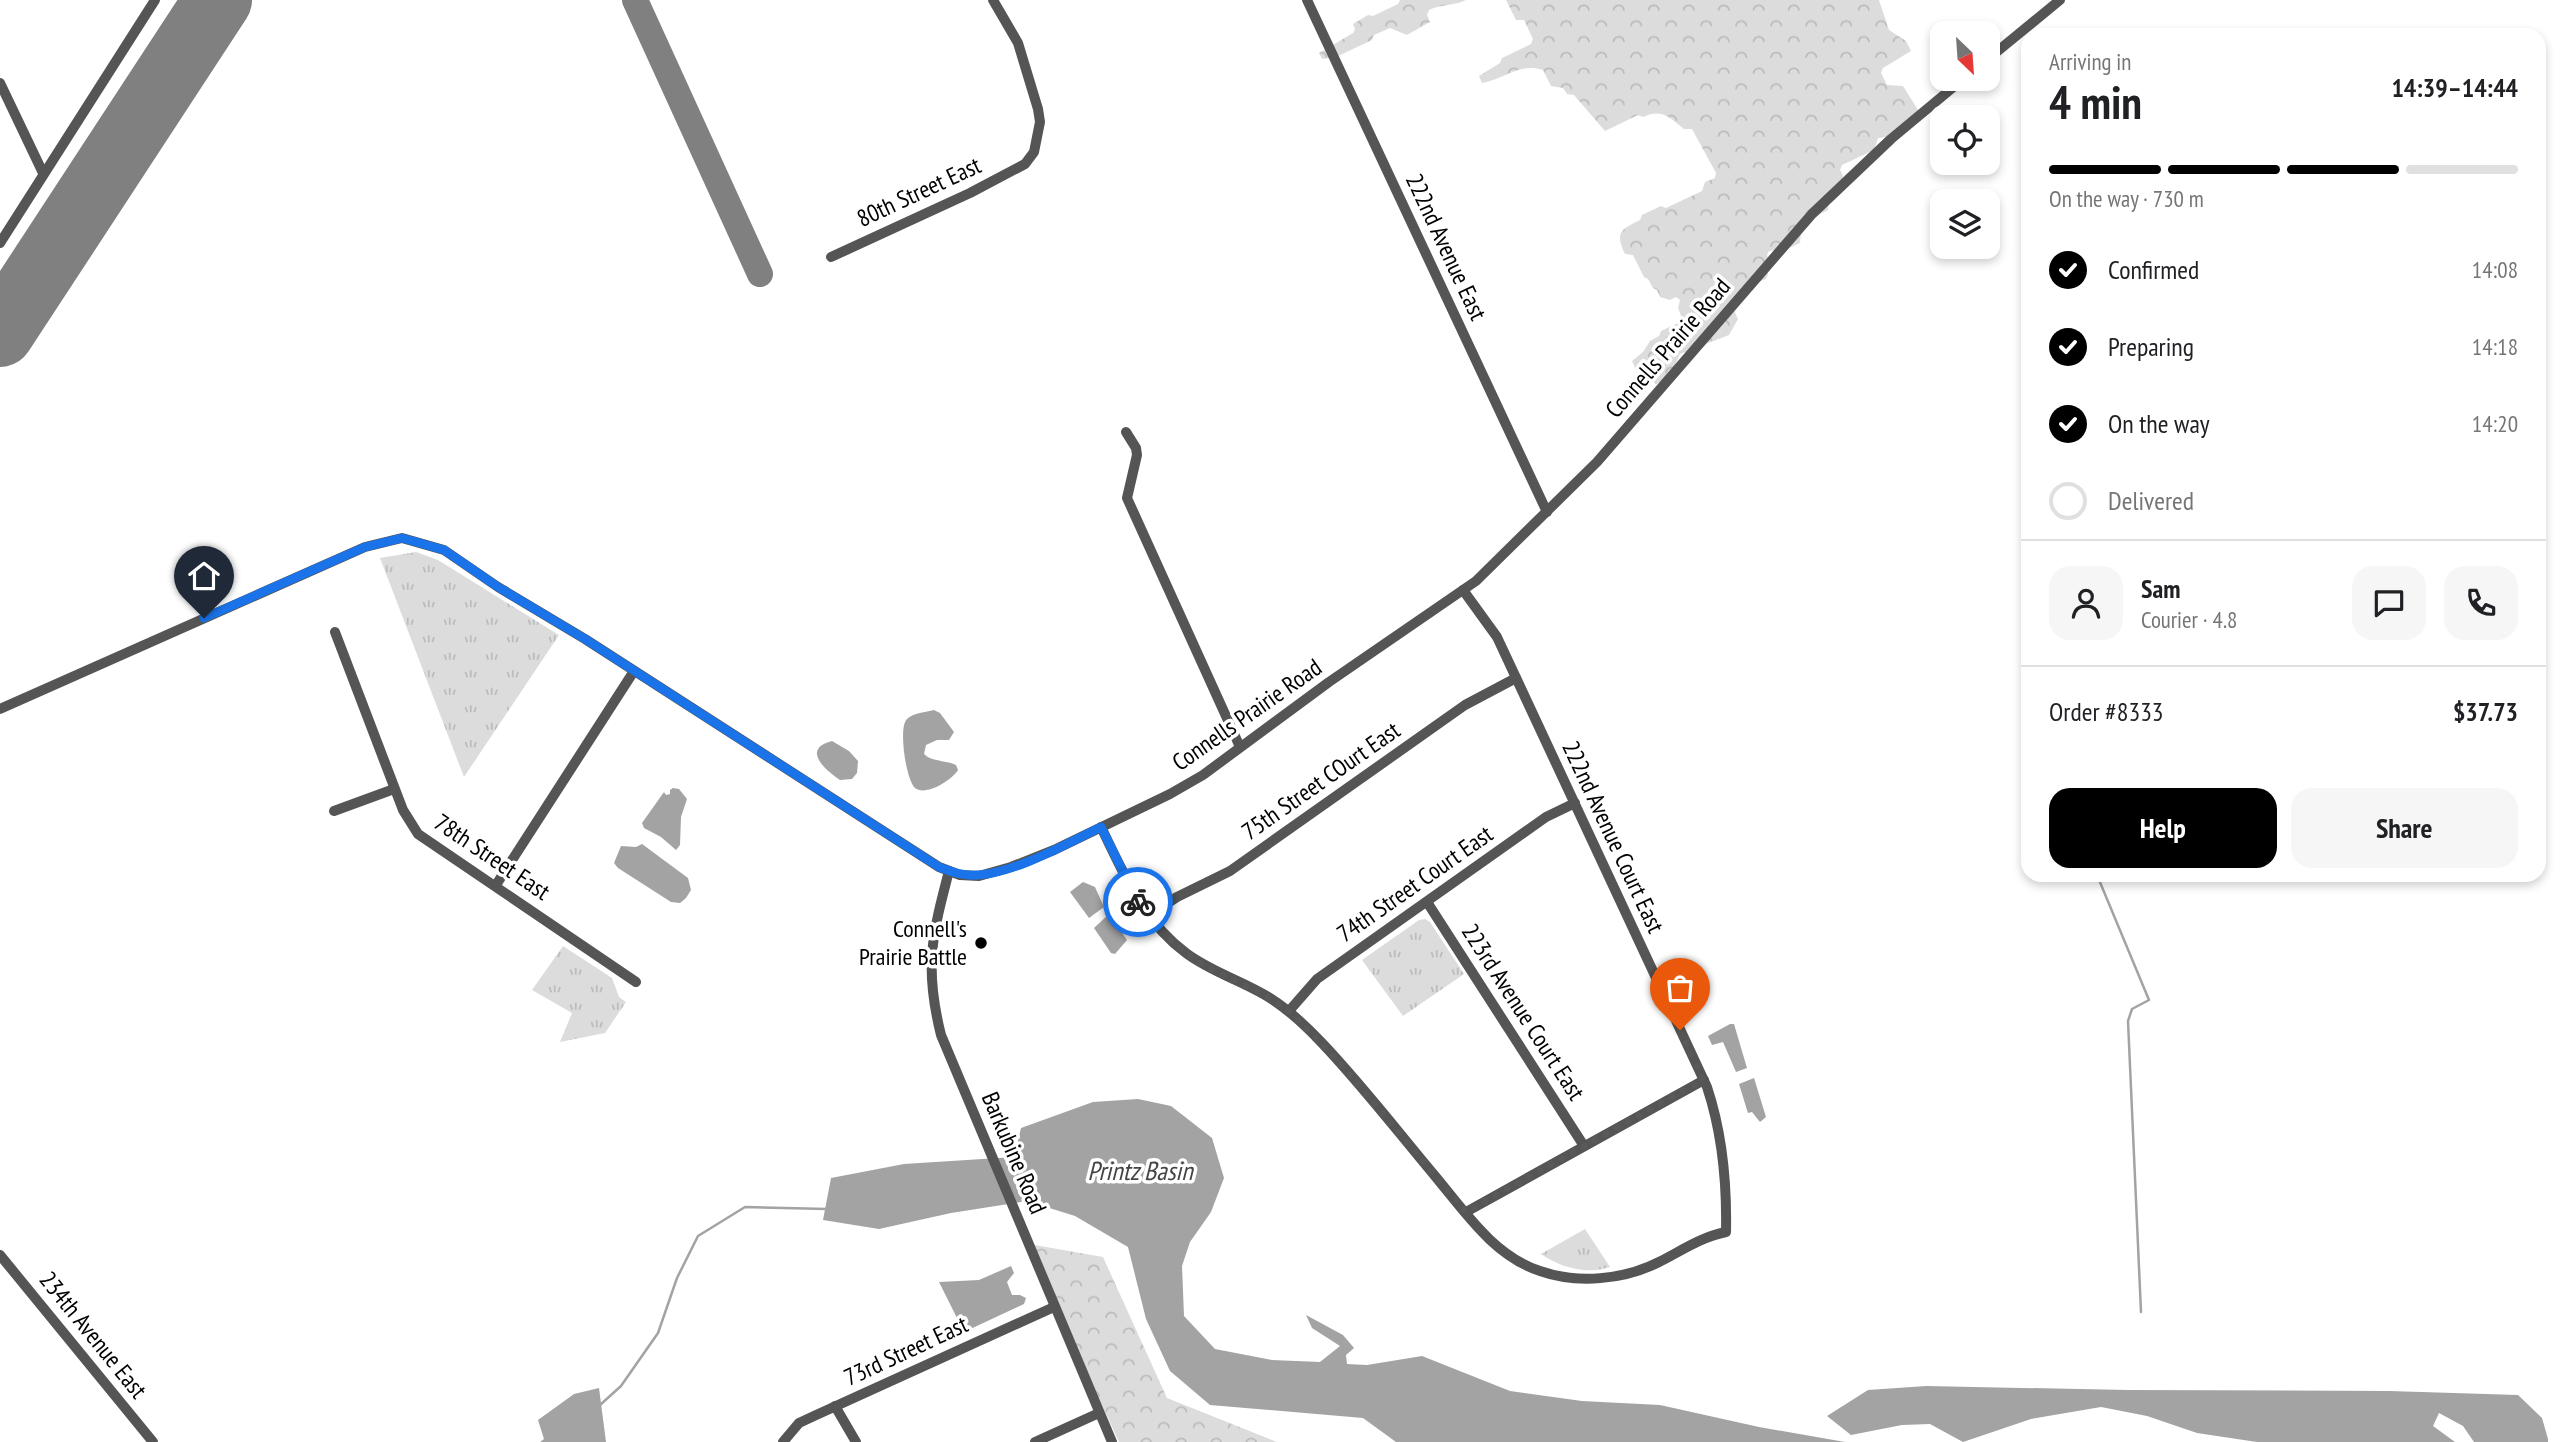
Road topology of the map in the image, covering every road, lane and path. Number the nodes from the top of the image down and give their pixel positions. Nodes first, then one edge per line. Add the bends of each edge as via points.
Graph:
1 (155, 0) edge
2 (1008, 0) edge
3 (1307, 0) edge
4 (2060, 0) edge
5 (995, 3) edge
6 (2026, 28) edge
7 (2021, 32) edge
8 (2000, 49) edge
9 (0, 83) edge
10 (1949, 91) edge
11 (43, 173) junction
12 (0, 243) edge
13 (831, 257) dead end
14 (1126, 432) dead end
15 (1547, 512) junction
16 (1463, 590) junction
17 (335, 632) dead end
18 (634, 671) junction
19 (1516, 678) junction
20 (0, 709) edge
21 (1240, 747) junction
22 (394, 789) junction
23 (1574, 803) junction
24 (334, 811) dead end
25 (1101, 827) junction
26 (949, 871) junction
27 (496, 885) junction
28 (1427, 902) junction
29 (1148, 916) junction
30 (636, 982) dead end
31 (1289, 1011) junction
32 (1703, 1080) junction
33 (1584, 1146) junction
34 (1466, 1212) junction
35 (0, 1255) edge
36 (1054, 1307) junction
37 (835, 1406) junction
38 (1099, 1413) junction
39 (153, 1442) edge
40 (783, 1442) edge
41 (856, 1442) edge
42 (1035, 1442) edge
43 (1112, 1442) edge

1 - 11 street
2 - 5 street
3 - 15 street, 222nd Avenue East
4 - 6 street
5 - 13 street, 80th Street East via 1018,43 1038,109 1034,152 1025,164 970,193
7 - 8 street
9 - 11 street
10 - 15 street, Connells Prairie Road via 1812,214 1597,462
11 - 12 street
14 - 21 street via 1137,455 1127,498
15 - 16 street, Connells Prairie Road
16 - 19 street, 222nd Avenue Court East via 1497,637
16 - 21 street, Connells Prairie Road
17 - 22 street, 78th Street East
18 - 20 street, Connells Prairie Road via 444,550 402,538 365,547
18 - 26 street, Connells Prairie Road
18 - 27 street
19 - 23 street, 222nd Avenue Court East
19 - 29 street, 75th Street COurt East via 1465,705 1230,871
21 - 25 street, Connells Prairie Road via 1203,775
22 - 24 street
22 - 27 street, 78th Street East via 418,834
23 - 28 street, 74th Street Court East via 1546,817
23 - 32 street, 222nd Avenue Court East
25 - 26 street, Connells Prairie Road via 1011,867 979,876
25 - 29 street
26 - 36 street, Barkubine Road via 935,922 932,999 941,1035
27 - 30 street, 78th Street East
28 - 31 street, 74th Street Court East via 1317,979
28 - 33 street, 223rd Avenue Court East
29 - 31 street via 1206,967
31 - 34 street via 1338,1061
32 - 33 street
32 - 34 street, 222nd Avenue Court East via 1722,1143 1726,1232 1703,1238 1658,1263 1588,1278 1524,1265 1481,1231
33 - 34 street
35 - 39 street, 234th Avenue East
36 - 37 street, 73rd Street East
36 - 38 street, Barkubine Road
37 - 40 street, 73rd Street East via 799,1423
37 - 41 street
38 - 42 street
38 - 43 street, Barkubine Road

